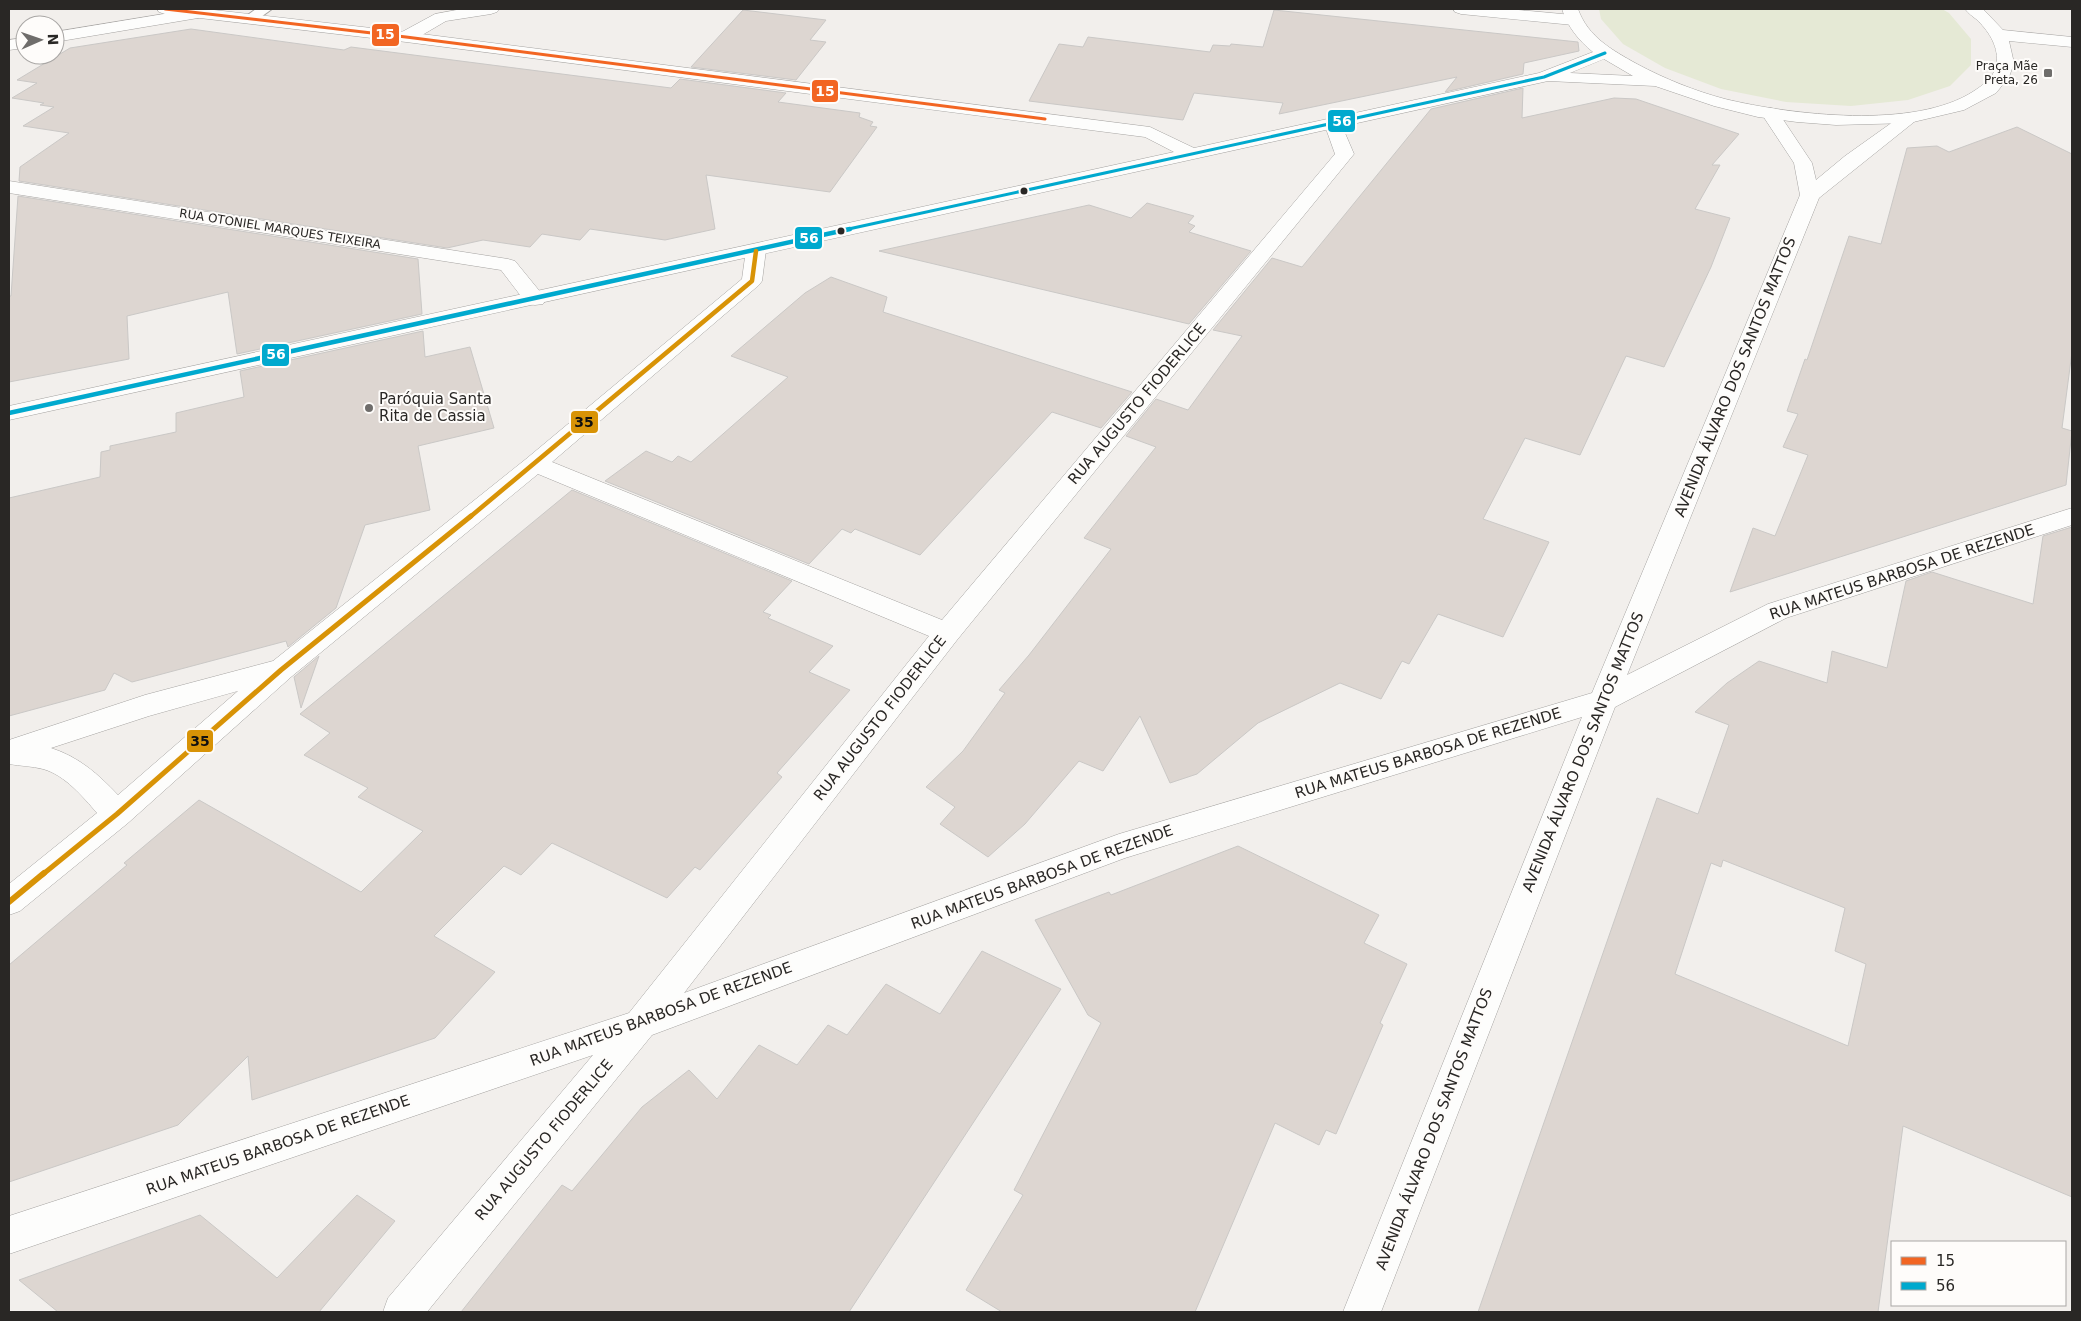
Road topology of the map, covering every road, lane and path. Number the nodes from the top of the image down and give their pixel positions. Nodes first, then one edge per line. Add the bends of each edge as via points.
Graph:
1 (165, 9) edge
2 (265, 9) edge
3 (491, 9) edge
4 (1461, 9) edge
5 (1973, 9) edge
6 (198, 13) junction
7 (1571, 14) edge
8 (249, 19) junction
9 (65, 35) edge
10 (1999, 35) junction
11 (406, 37) junction
12 (2072, 42) edge
13 (1605, 53) junction
14 (1544, 77) junction
15 (1661, 83) junction
16 (1770, 113) junction
17 (1910, 118) junction
18 (1333, 123) junction
19 (1192, 154) junction
20 (14, 190) edge
21 (1810, 195) junction
22 (756, 250) junction
23 (535, 299) junction
24 (9, 413) edge
25 (536, 464) junction
26 (2072, 516) edge
27 (947, 633) junction
28 (281, 670) junction
29 (1603, 700) junction
30 (9, 752) edge
31 (117, 814) junction
32 (9, 902) edge
33 (640, 1024) junction
34 (9, 1235) edge
35 (402, 1312) edge
36 (1362, 1312) edge

1 - 6 street
2 - 8 lane
3 - 11 street via 441,17
4 - 7 street
5 - 10 street
6 - 8 street
6 - 9 street
7 - 13 street via 1591,42
8 - 11 street
10 - 12 street
10 - 17 street via 2007,57 2002,77 1983,95 1952,109
11 - 19 street via 1150,132
13 - 14 street
13 - 15 street
14 - 15 street
14 - 18 street
15 - 16 street via 1712,100
16 - 17 street via 1843,120
16 - 21 street via 1803,163
17 - 21 street, AVENIDA ÁLVARO DOS SANTOS MATTOS
18 - 19 street
18 - 27 street, RUA AUGUSTO FIODERLICE via 1345,154
19 - 22 street
20 - 23 street, RUA OTONIEL MARQUES TEIXEIRA via 508,265
21 - 29 street, AVENIDA ÁLVARO DOS SANTOS MATTOS
22 - 23 street
22 - 25 street via 752,281
23 - 24 street
25 - 27 street
25 - 28 street
26 - 29 street, RUA MATEUS BARBOSA DE REZENDE via 1777,611
27 - 33 street, RUA AUGUSTO FIODERLICE
28 - 30 street via 145,706
28 - 31 street
29 - 33 street, RUA MATEUS BARBOSA DE REZENDE via 1119,847
29 - 36 street, AVENIDA ÁLVARO DOS SANTOS MATTOS
30 - 31 street via 46,758 66,766
31 - 32 street
33 - 34 street, RUA MATEUS BARBOSA DE REZENDE
33 - 35 street, RUA AUGUSTO FIODERLICE

